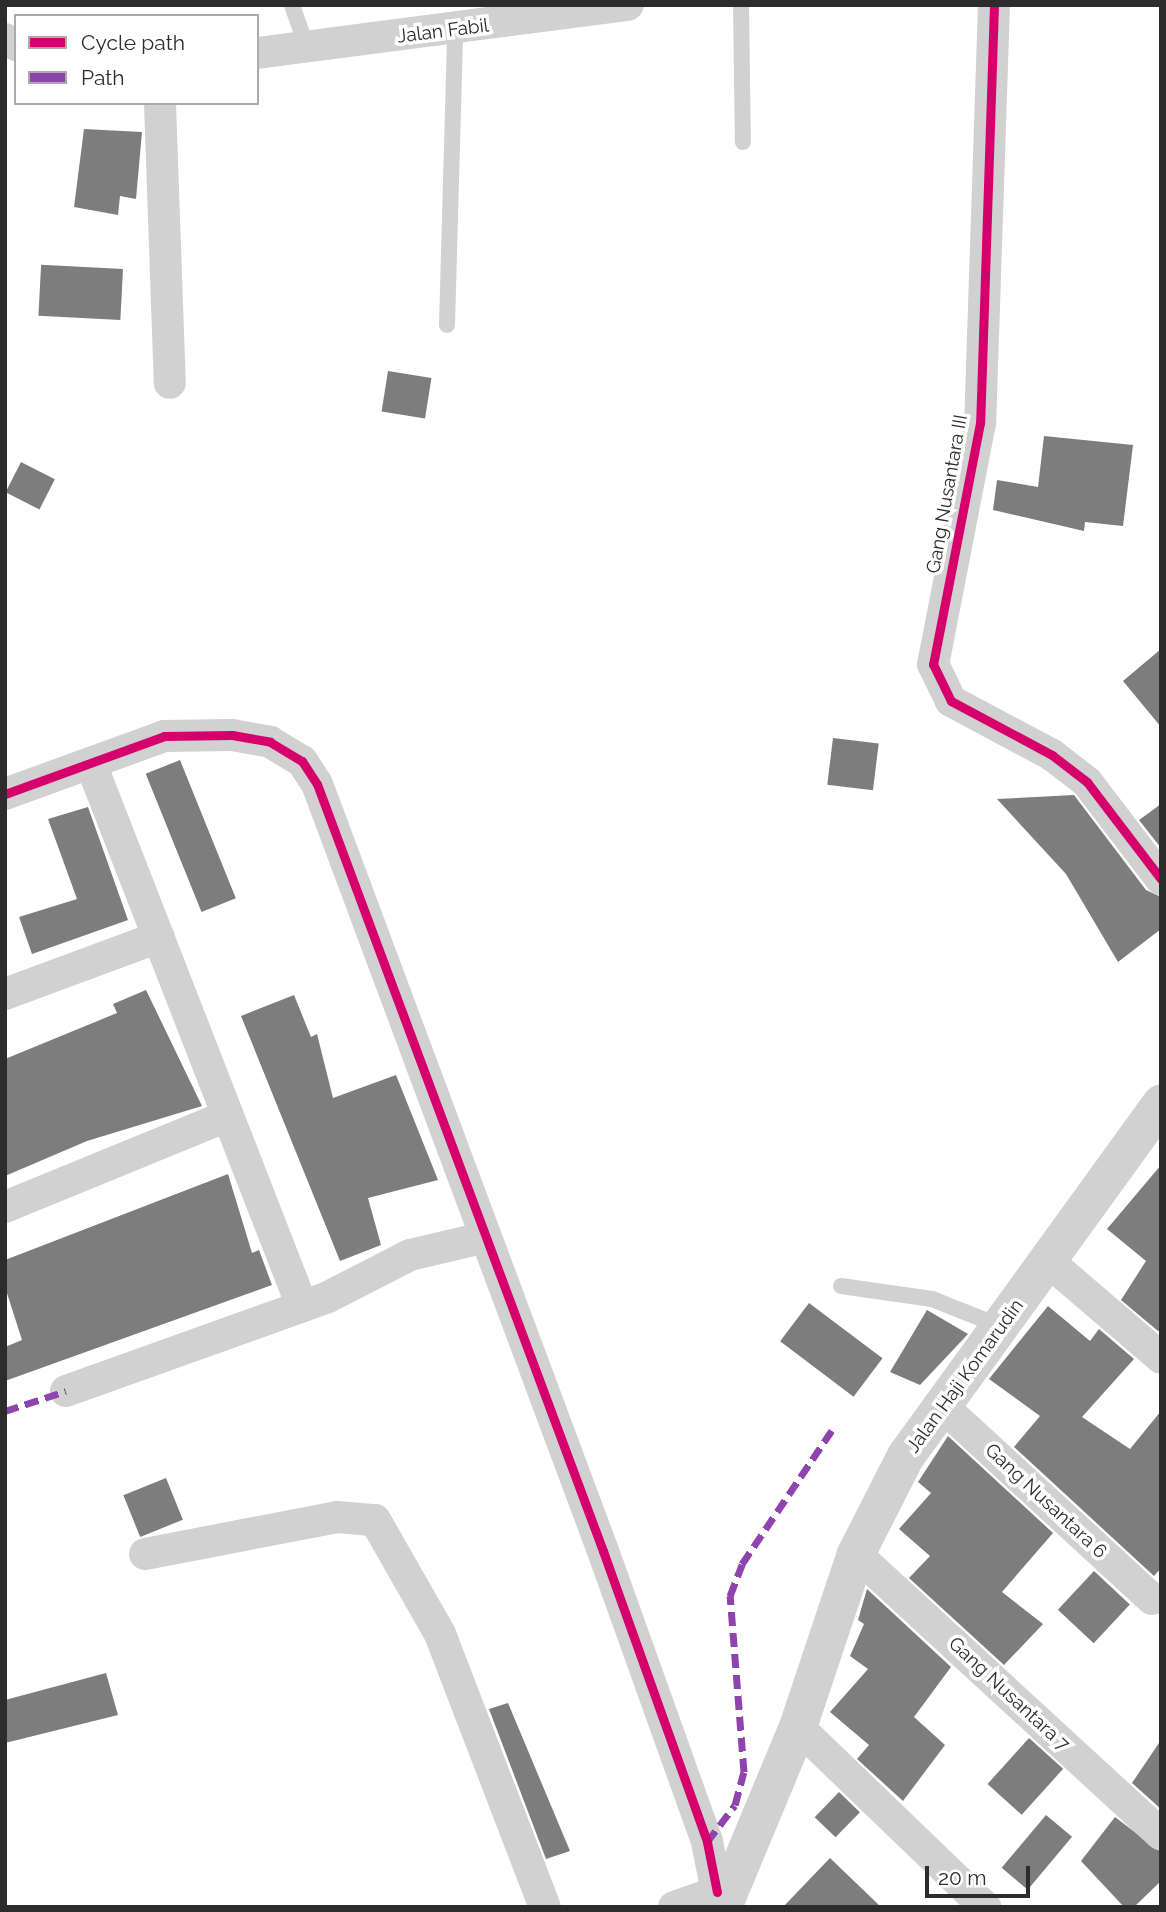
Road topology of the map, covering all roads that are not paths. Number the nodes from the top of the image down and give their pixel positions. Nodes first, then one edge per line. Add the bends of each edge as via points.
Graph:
1 (292, 5) edge
2 (628, 5) edge
3 (741, 5) edge
4 (994, 5) edge
5 (455, 31) junction
6 (307, 48) junction
7 (259, 53) edge
8 (160, 105) edge
9 (743, 142) dead end
10 (447, 325) dead end
11 (170, 383) dead end
12 (91, 764) junction
13 (5, 794) edge
14 (1161, 879) edge
15 (159, 937) junction
16 (5, 994) edge
17 (1158, 1111) edge
18 (227, 1116) junction
19 (5, 1207) edge
20 (482, 1238) junction
21 (1048, 1261) junction
22 (841, 1286) dead end
23 (302, 1306) junction
24 (1000, 1326) junction
25 (1161, 1358) edge
26 (66, 1391) dead end
27 (940, 1404) junction
28 (145, 1554) dead end
29 (856, 1554) junction
30 (1152, 1599) dead end
31 (799, 1727) junction
32 (1161, 1834) edge
33 (720, 1902) edge
34 (545, 1907) edge
35 (674, 1907) edge
36 (985, 1907) edge

1 - 6 lane
2 - 5 street, Jalan Fabil
3 - 9 lane
4 - 14 street, Gang Nusantara III via 980,423 933,664 951,701 1052,755 1087,782
5 - 6 street, Jalan Fabil
5 - 10 lane
6 - 7 street, Jalan Fabil
8 - 11 street
12 - 13 street
12 - 15 street
12 - 20 street via 164,736 232,735 270,742 302,761 370,916
15 - 16 street
15 - 18 street
17 - 21 street, Jalan Haji Komarudin
18 - 19 street
18 - 23 street
20 - 23 street via 410,1255
20 - 33 street via 603,1551 707,1842
21 - 24 street, Jalan Haji Komarudin
21 - 25 street
22 - 24 lane via 932,1299
23 - 26 street
24 - 27 street, Jalan Haji Komarudin
27 - 29 street, Jalan Haji Komarudin
27 - 30 street, Gang Nusantara 6
28 - 34 street via 337,1517 375,1520 440,1634
29 - 31 street, Jalan Haji Komarudin
29 - 32 street, Gang Nusantara 7
31 - 33 street, Jalan Haji Komarudin
31 - 36 street
33 - 35 street

